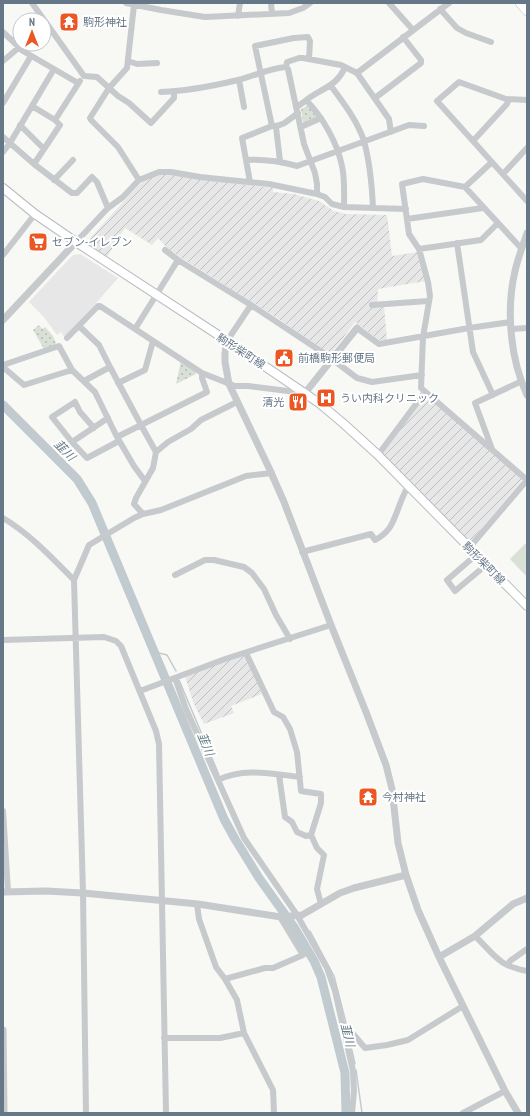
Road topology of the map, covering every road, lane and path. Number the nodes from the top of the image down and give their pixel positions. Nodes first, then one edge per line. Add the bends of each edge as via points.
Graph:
1 (32, 3) edge
2 (126, 3) edge
3 (240, 3) edge
4 (271, 3) edge
5 (310, 3) edge
6 (389, 3) edge
7 (449, 3) edge
8 (520, 3) edge
9 (134, 6) junction
10 (440, 9) junction
11 (527, 11) edge
12 (38, 12) edge
13 (272, 14) junction
14 (238, 16) junction
15 (413, 30) junction
16 (3, 32) edge
17 (52, 33) edge
18 (404, 37) junction
19 (12, 39) edge
20 (491, 42) dead end
21 (13, 52) edge
22 (27, 52) edge
23 (31, 56) junction
24 (309, 59) junction
25 (3, 61) edge
26 (128, 61) junction
27 (157, 63) dead end
28 (286, 67) junction
29 (345, 67) junction
30 (54, 69) junction
31 (261, 73) junction
32 (357, 73) junction
33 (84, 76) junction
34 (239, 80) junction
35 (78, 84) junction
36 (331, 86) junction
37 (109, 88) junction
38 (161, 92) dead end
39 (174, 92) junction
40 (375, 98) junction
41 (509, 99) junction
42 (527, 100) edge
43 (307, 101) junction
44 (3, 102) edge
45 (32, 106) junction
46 (244, 107) dead end
47 (297, 110) junction
48 (322, 118) junction
49 (56, 120) junction
50 (20, 125) junction
51 (424, 126) dead end
52 (274, 127) junction
53 (301, 127) junction
54 (391, 132) junction
55 (3, 137) edge
56 (473, 140) junction
57 (364, 141) junction
58 (10, 143) junction
59 (527, 148) edge
60 (44, 149) junction
61 (3, 152) edge
62 (338, 152) junction
63 (73, 160) dead end
64 (246, 160) junction
65 (280, 161) junction
66 (311, 161) junction
67 (492, 162) junction
68 (34, 164) junction
69 (503, 174) junction
70 (54, 180) junction
71 (139, 180) junction
72 (250, 182) junction
73 (465, 187) junction
74 (3, 188) edge
75 (317, 194) junction
76 (527, 201) edge
77 (344, 207) junction
78 (108, 208) junction
79 (374, 208) junction
80 (483, 208) junction
81 (406, 210) junction
82 (35, 214) junction
83 (407, 219) junction
84 (498, 223) junction
85 (527, 232) edge
86 (76, 242) junction
87 (3, 243) edge
88 (456, 243) junction
89 (521, 248) junction
90 (9, 249) junction
91 (419, 249) junction
92 (165, 250) dead end
93 (3, 255) edge
94 (178, 260) junction
95 (157, 295) junction
96 (428, 301) junction
97 (251, 305) junction
98 (372, 305) dead end
99 (3, 320) edge
100 (79, 326) junction
101 (512, 326) junction
102 (357, 328) joint
103 (469, 328) junction
104 (527, 328) edge
105 (135, 329) junction
106 (423, 337) junction
107 (67, 338) dead end
108 (227, 341) junction
109 (153, 342) junction
110 (331, 360) junction
111 (3, 366) edge
112 (110, 367) junction
113 (72, 370) junction
114 (202, 373) junction
115 (422, 375) junction
116 (84, 381) junction
117 (522, 381) junction
118 (118, 383) junction
119 (229, 384) junction
120 (425, 392) junction
121 (305, 393) junction
122 (493, 395) junction
123 (527, 395) edge
124 (237, 402) junction
125 (108, 418) junction
126 (141, 426) junction
127 (94, 428) junction
128 (118, 439) junction
129 (72, 442) junction
130 (492, 450) junction
131 (156, 452) junction
132 (378, 455) junction
133 (272, 473) junction
134 (527, 480) edge
135 (145, 481) junction
136 (408, 486) junction
137 (143, 514) junction
138 (3, 518) edge
139 (469, 548) junction
140 (302, 552) junction
141 (476, 555) junction
142 (486, 565) junction
143 (175, 575) dead end
144 (74, 580) junction
145 (527, 606) edge
146 (331, 625) junction
147 (75, 638) junction
148 (290, 639) junction
149 (3, 640) edge
150 (246, 653) junction
151 (173, 678) junction
152 (140, 691) junction
153 (279, 775) junction
154 (300, 777) junction
155 (218, 780) junction
156 (3, 811) edge
157 (311, 835) junction
158 (406, 875) junction
159 (6, 892) edge
160 (83, 893) junction
161 (527, 898) edge
162 (162, 901) junction
163 (197, 904) junction
164 (320, 904) junction
165 (296, 915) junction
166 (281, 917) junction
167 (475, 936) junction
168 (527, 949) edge
169 (439, 957) junction
170 (508, 965) junction
171 (527, 971) edge
172 (225, 979) junction
173 (462, 1006) junction
174 (344, 1029) junction
175 (3, 1030) edge
176 (244, 1033) junction
177 (164, 1038) junction
178 (505, 1091) junction
179 (4, 1113) edge
180 (86, 1113) edge
181 (166, 1113) edge
182 (274, 1113) edge
183 (352, 1113) edge
184 (462, 1113) edge
185 (518, 1113) edge

1 - 12 street
2 - 9 street
3 - 14 street
4 - 13 street
5 - 13 street via 293,12
6 - 15 street
7 - 10 street
8 - 11 main road
9 - 14 street via 198,17
9 - 26 street
10 - 15 street
10 - 20 street via 457,28
13 - 14 street
15 - 18 street
16 - 19 street
17 - 33 street
18 - 32 street
18 - 40 street via 421,63
21 - 25 street
22 - 23 street
23 - 30 street
23 - 44 street
24 - 28 street via 287,62
24 - 29 street
24 - 31 street via 308,37 257,45 255,49
26 - 27 street via 137,64
26 - 37 street via 124,73
28 - 31 street
28 - 47 street
29 - 32 street
29 - 36 street
30 - 35 street
30 - 45 street
31 - 34 street
31 - 52 street
32 - 40 street
33 - 35 street
33 - 37 street via 97,77
34 - 39 street
34 - 46 street
35 - 49 street
36 - 43 street
36 - 57 street via 352,117
37 - 39 street via 151,123 174,98
37 - 71 street via 90,118 118,147
38 - 39 street
40 - 54 street via 388,119
41 - 42 street
41 - 56 street
41 - 56 street via 459,82 437,101
43 - 47 street
43 - 48 street
45 - 49 street
45 - 50 street
47 - 52 street via 284,124
47 - 53 street
48 - 53 street
48 - 62 street
49 - 60 street via 60,125
50 - 58 street
50 - 60 street
51 - 54 street via 409,126
52 - 64 street via 242,138
52 - 65 street
53 - 66 street
54 - 57 street
55 - 58 street
56 - 67 street
57 - 62 street
57 - 79 street
58 - 61 street
58 - 68 street
59 - 69 street
60 - 68 street
62 - 66 street
62 - 77 street via 342,166
63 - 70 street
64 - 65 street
64 - 72 street
65 - 66 street via 297,166
66 - 75 street
67 - 69 street
67 - 73 street
68 - 70 street
69 - 76 street
70 - 78 street via 72,193 77,193 92,176
71 - 72 street via 166,171
71 - 78 street
72 - 75 street
73 - 80 street
73 - 81 street via 423,179 402,184
74 - 82 main road, 駒形柴町線
75 - 77 street via 332,204
77 - 79 street
78 - 86 street
79 - 81 street
80 - 83 street
80 - 84 street
81 - 83 street
82 - 86 main road, 駒形柴町線
82 - 90 street
83 - 91 street via 409,234
84 - 88 street via 481,240
84 - 89 street
85 - 89 street
86 - 95 main road, 駒形柴町線
86 - 99 street
87 - 90 street
88 - 91 street
88 - 103 street
89 - 101 street via 513,286
90 - 93 street
91 - 96 street via 428,282
92 - 94 street
94 - 95 street
94 - 97 street
95 - 105 street
95 - 108 main road, 駒形柴町線
96 - 98 street
96 - 106 street
97 - 108 street
97 - 110 street
100 - 105 street via 100,306
100 - 107 street
100 - 112 street via 99,345
101 - 103 street
101 - 104 street
101 - 117 street
102 - 106 street via 379,344
102 - 110 street
103 - 106 street
103 - 122 street via 473,352
105 - 109 street
106 - 115 street
108 - 119 street via 225,362
108 - 121 main road, 駒形柴町線
109 - 114 street
109 - 118 street via 145,370
110 - 115 street via 357,378 368,382
110 - 121 street
111 - 113 street via 24,385
111 - 113 street via 59,346
112 - 116 street
112 - 118 street
113 - 116 street
114 - 119 street
114 - 126 street via 207,392
115 - 120 street via 422,388
116 - 125 street via 95,392
117 - 122 street
117 - 123 street
118 - 126 street
119 - 121 street
119 - 124 street
120 - 130 street
120 - 132 street
121 - 132 main road, 駒形柴町線
122 - 130 street via 475,403
124 - 131 street via 201,420
124 - 133 street
125 - 127 street
125 - 128 street
126 - 128 street
126 - 131 street
127 - 129 street
127 - 129 street via 75,402 52,417
128 - 129 street via 88,458
128 - 135 street
130 - 134 street
131 - 135 street
132 - 136 main road, 駒形柴町線
133 - 137 street via 246,476 161,510
133 - 140 street
134 - 139 street
135 - 137 street via 134,504
136 - 139 main road, 駒形柴町線
136 - 140 street via 389,530 378,539 375,540 370,534
137 - 144 street via 89,545
138 - 144 street via 25,534
139 - 141 main road, 駒形柴町線
140 - 146 street
141 - 142 main road, 駒形柴町線
141 - 142 street via 447,580 455,592
142 - 145 main road, 駒形柴町線
143 - 148 street via 205,560 244,567 264,589
144 - 147 street
146 - 148 street
146 - 158 street via 386,765 392,790 398,843
147 - 149 street
147 - 152 street via 104,637 116,641 121,646
147 - 160 street
148 - 150 street
150 - 151 street
150 - 154 street via 274,712 287,722 297,752
151 - 152 street
151 - 155 street
152 - 162 street via 159,744
153 - 154 street
153 - 155 street via 252,772 226,776
153 - 157 street via 285,817 292,822 297,832 306,836
154 - 157 street via 301,791 321,794 321,804
155 - 165 street via 244,838
156 - 159 street
157 - 164 street via 317,848 324,855 317,889
158 - 164 street via 340,893
158 - 169 street
159 - 160 street
160 - 162 street
160 - 180 street
161 - 167 street via 513,904
162 - 163 street
162 - 177 street
163 - 166 street
163 - 172 street via 199,919 216,967
164 - 165 street via 302,915
165 - 166 street
165 - 174 street via 326,968 335,991
166 - 172 street via 303,955 273,968
167 - 169 street
167 - 170 street via 493,956
168 - 170 street via 510,960
169 - 173 street
170 - 171 street
172 - 176 street via 237,1000
173 - 174 street via 408,1040 387,1045 365,1048 349,1029
173 - 178 street
174 - 183 street via 353,1071
175 - 179 street
176 - 177 street via 220,1038
176 - 182 street via 273,1090
177 - 181 street
178 - 184 street
178 - 185 street

